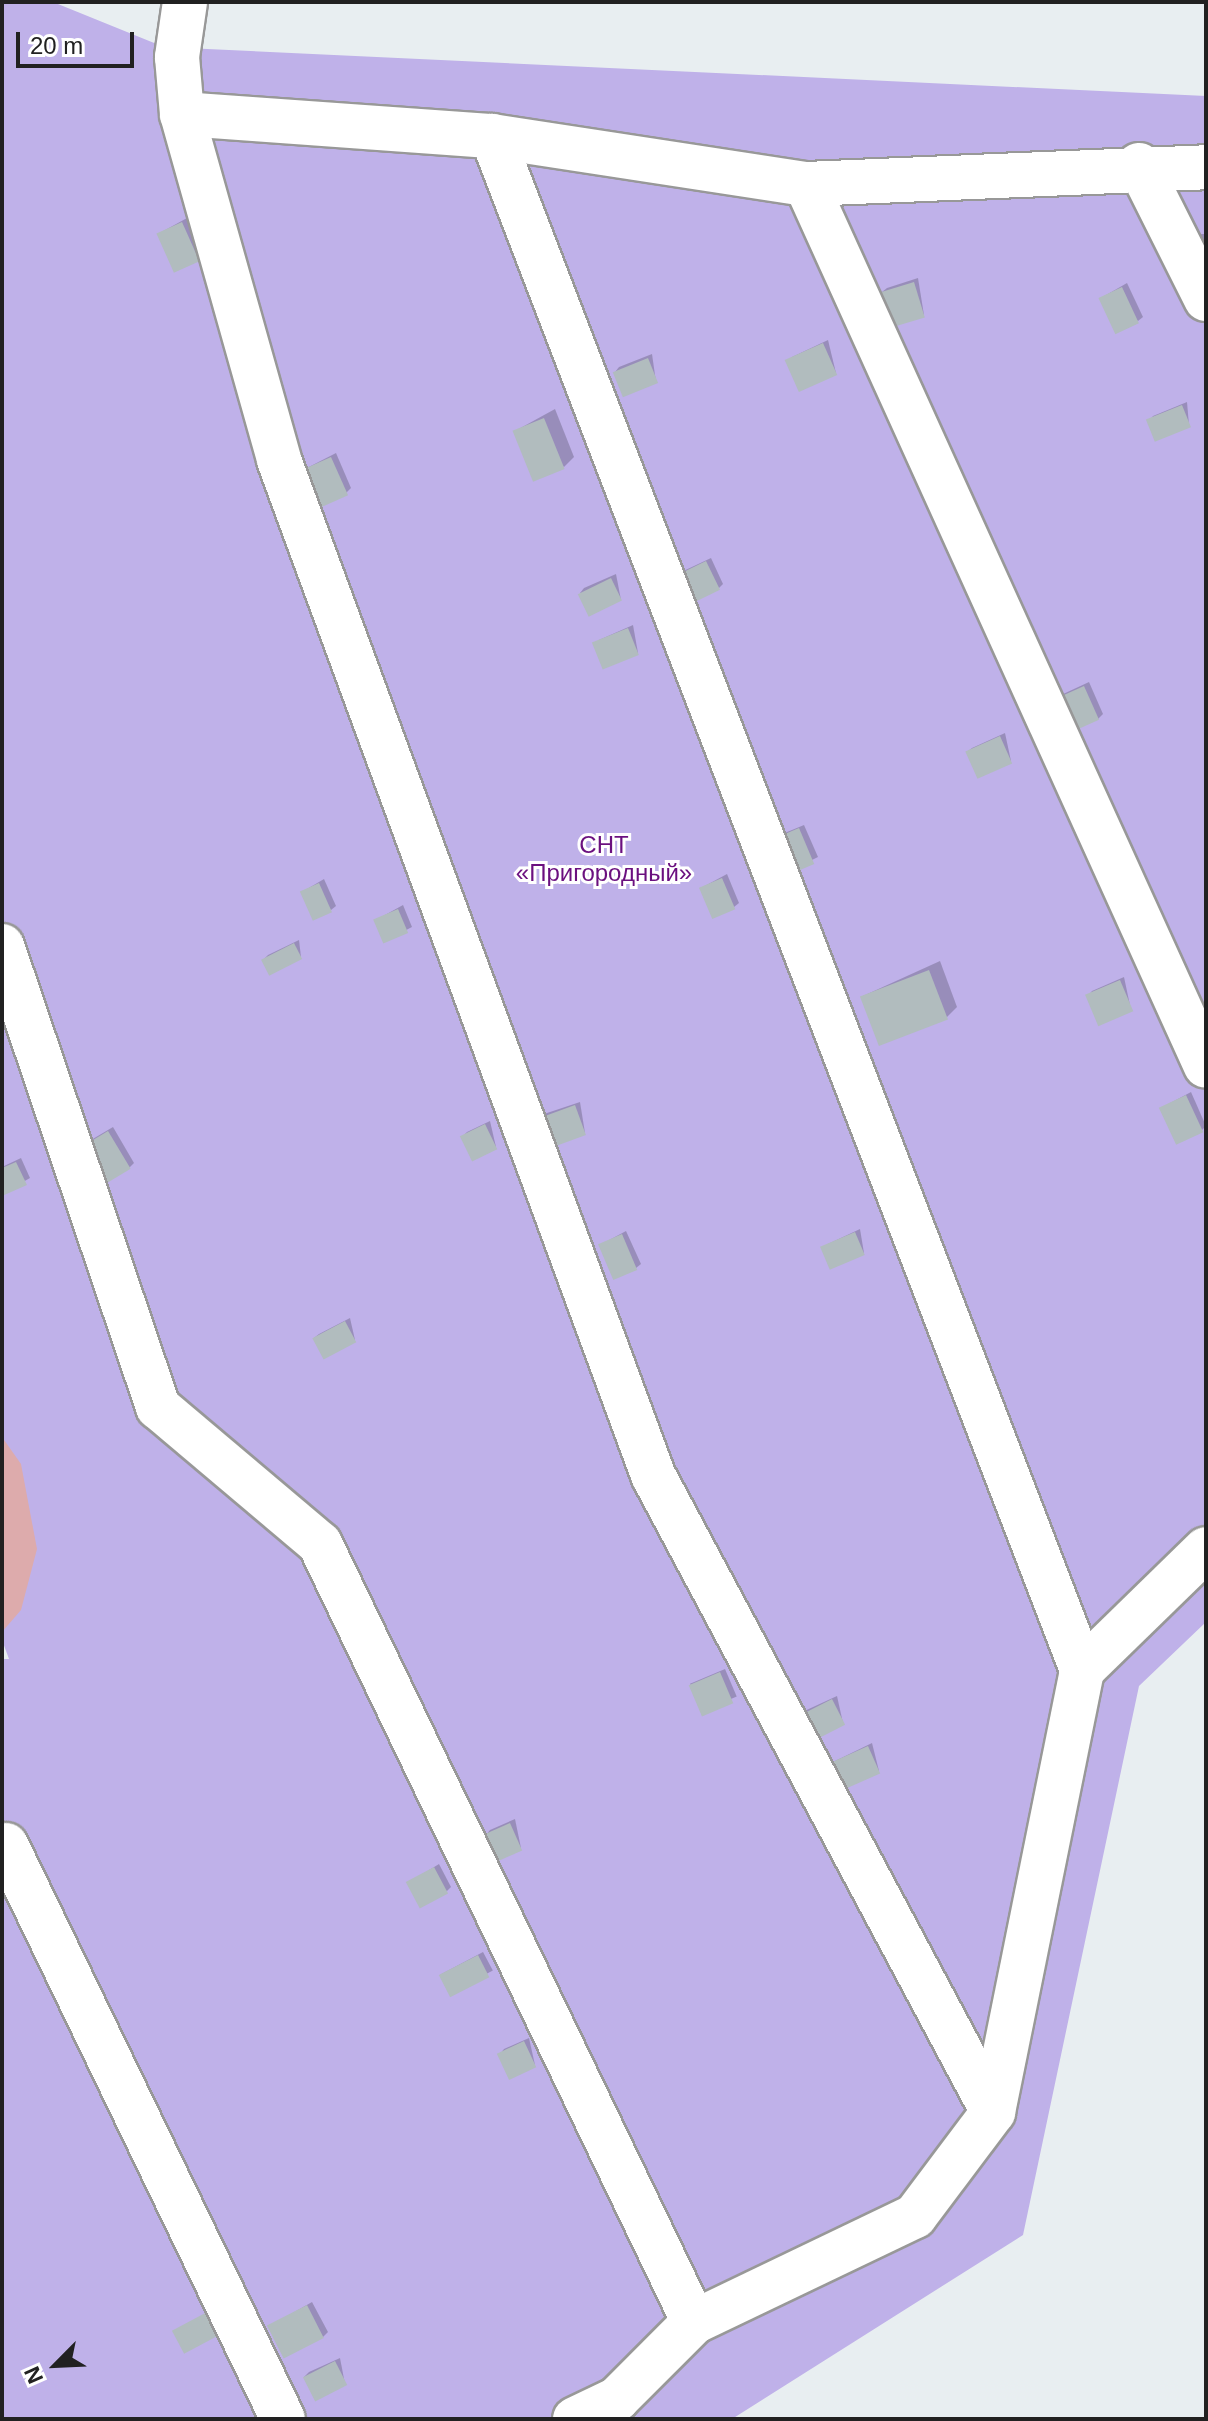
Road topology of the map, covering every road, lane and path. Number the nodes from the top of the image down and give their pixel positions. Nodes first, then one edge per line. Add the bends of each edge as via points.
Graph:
1 (185, 2) edge
2 (182, 114) junction
3 (492, 136) junction
4 (1139, 165) junction
5 (1206, 167) edge
6 (806, 184) junction
7 (1206, 299) edge
8 (2, 946) edge
9 (1206, 1066) edge
10 (1206, 1549) edge
11 (1082, 1670) junction
12 (6, 1845) dead end
13 (993, 2112) junction
14 (694, 2322) junction
15 (283, 2419) edge
16 (575, 2419) edge

1 - 2 street via 177,57
2 - 3 street
2 - 13 street via 279,460 653,1475
3 - 6 street
3 - 11 street
4 - 5 street
4 - 6 street
4 - 7 street
6 - 9 street
8 - 14 street via 158,1407 320,1544
10 - 11 street
11 - 13 street
12 - 15 street
13 - 14 street via 915,2216
14 - 16 street via 617,2399

